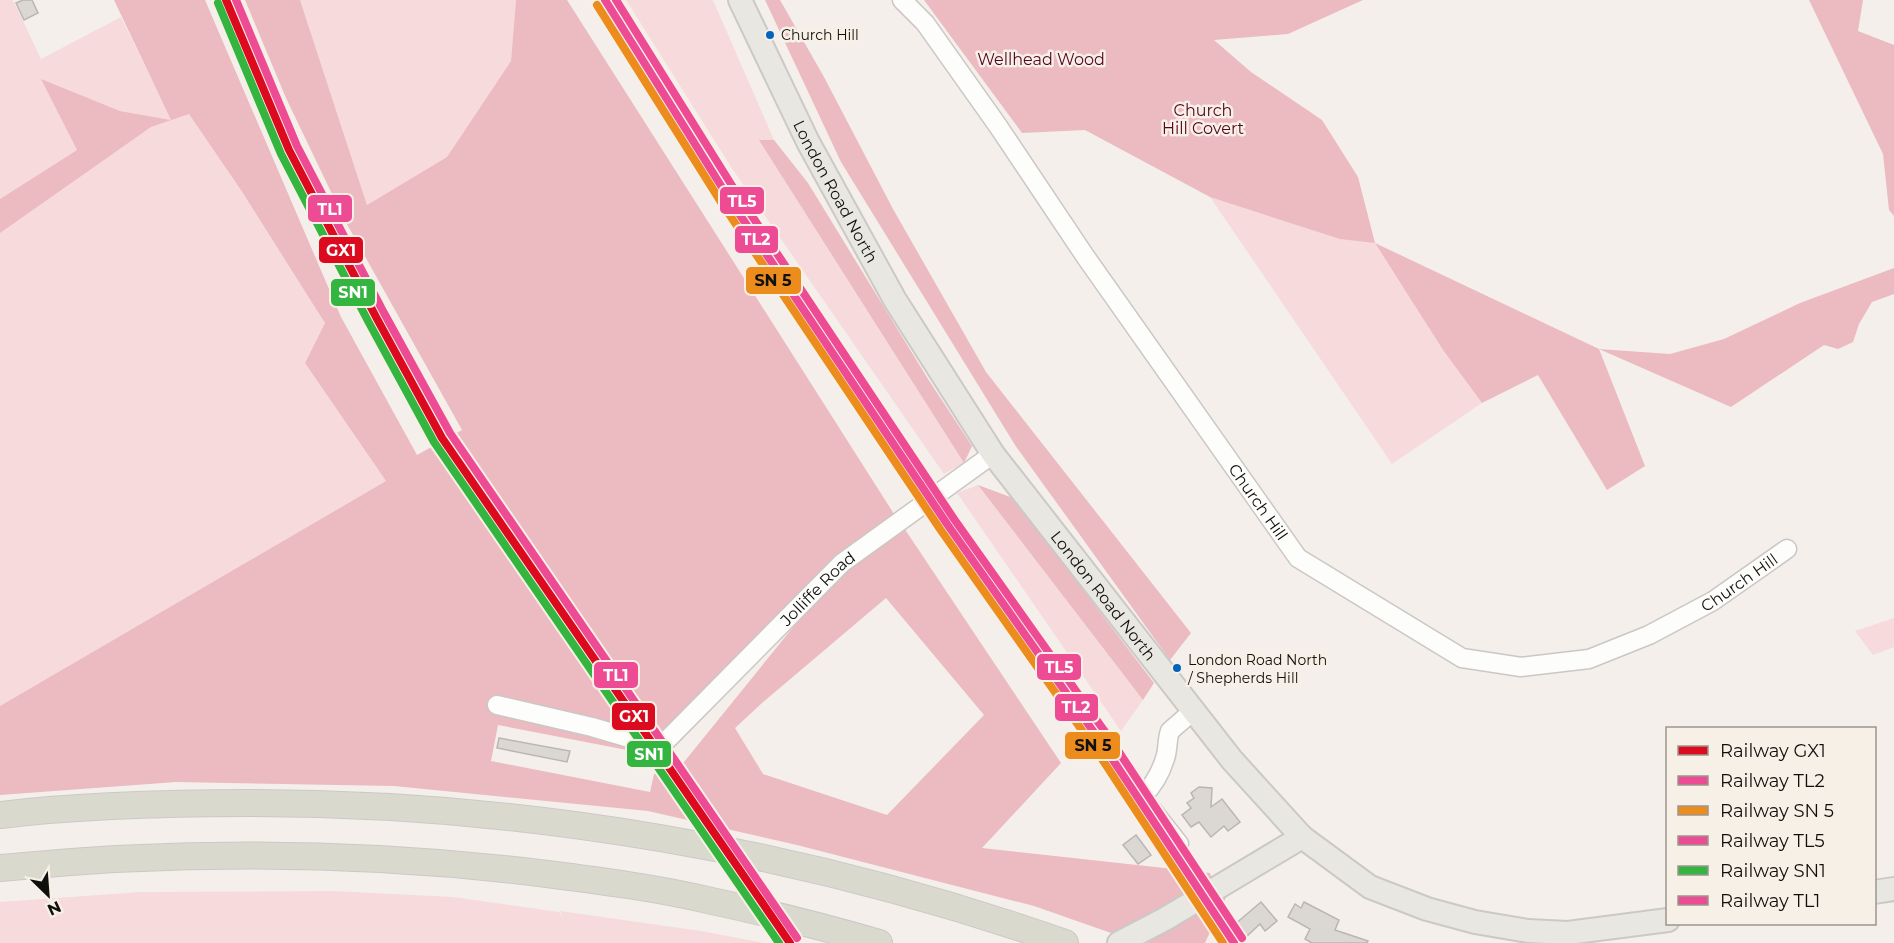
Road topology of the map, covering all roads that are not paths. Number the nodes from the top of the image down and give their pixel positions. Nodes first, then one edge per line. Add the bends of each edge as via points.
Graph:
1 (740, 0) edge
2 (902, 0) edge
3 (993, 454) junction
4 (1787, 549) dead end
5 (497, 705) dead end
6 (1193, 711) junction
7 (0, 815) edge
8 (1302, 837) junction
9 (1179, 844) dead end
10 (0, 868) edge
11 (1894, 889) edge
12 (1876, 892) edge
13 (1666, 920) edge
14 (879, 943) edge
15 (1065, 943) edge
16 (1119, 943) edge

1 - 3 main road, London Road North via 808,142 889,289
2 - 4 street, Church Hill via 925,22 1091,266 1298,558 1352,593 1462,658 1521,667 1589,659 1649,635 1713,601
3 - 5 street, Jolliffe Road via 842,563 660,747
3 - 6 main road, London Road North
6 - 8 main road, London Road North
6 - 9 street via 1170,731 1161,767 1142,796
7 - 15 highway via 101,806 285,803 410,807 536,819 783,862 923,898
8 - 13 main road, London Road North via 1370,887 1475,922 1568,933
8 - 16 main road
10 - 14 highway via 104,859 228,855 468,865 589,879 701,898
11 - 12 main road

